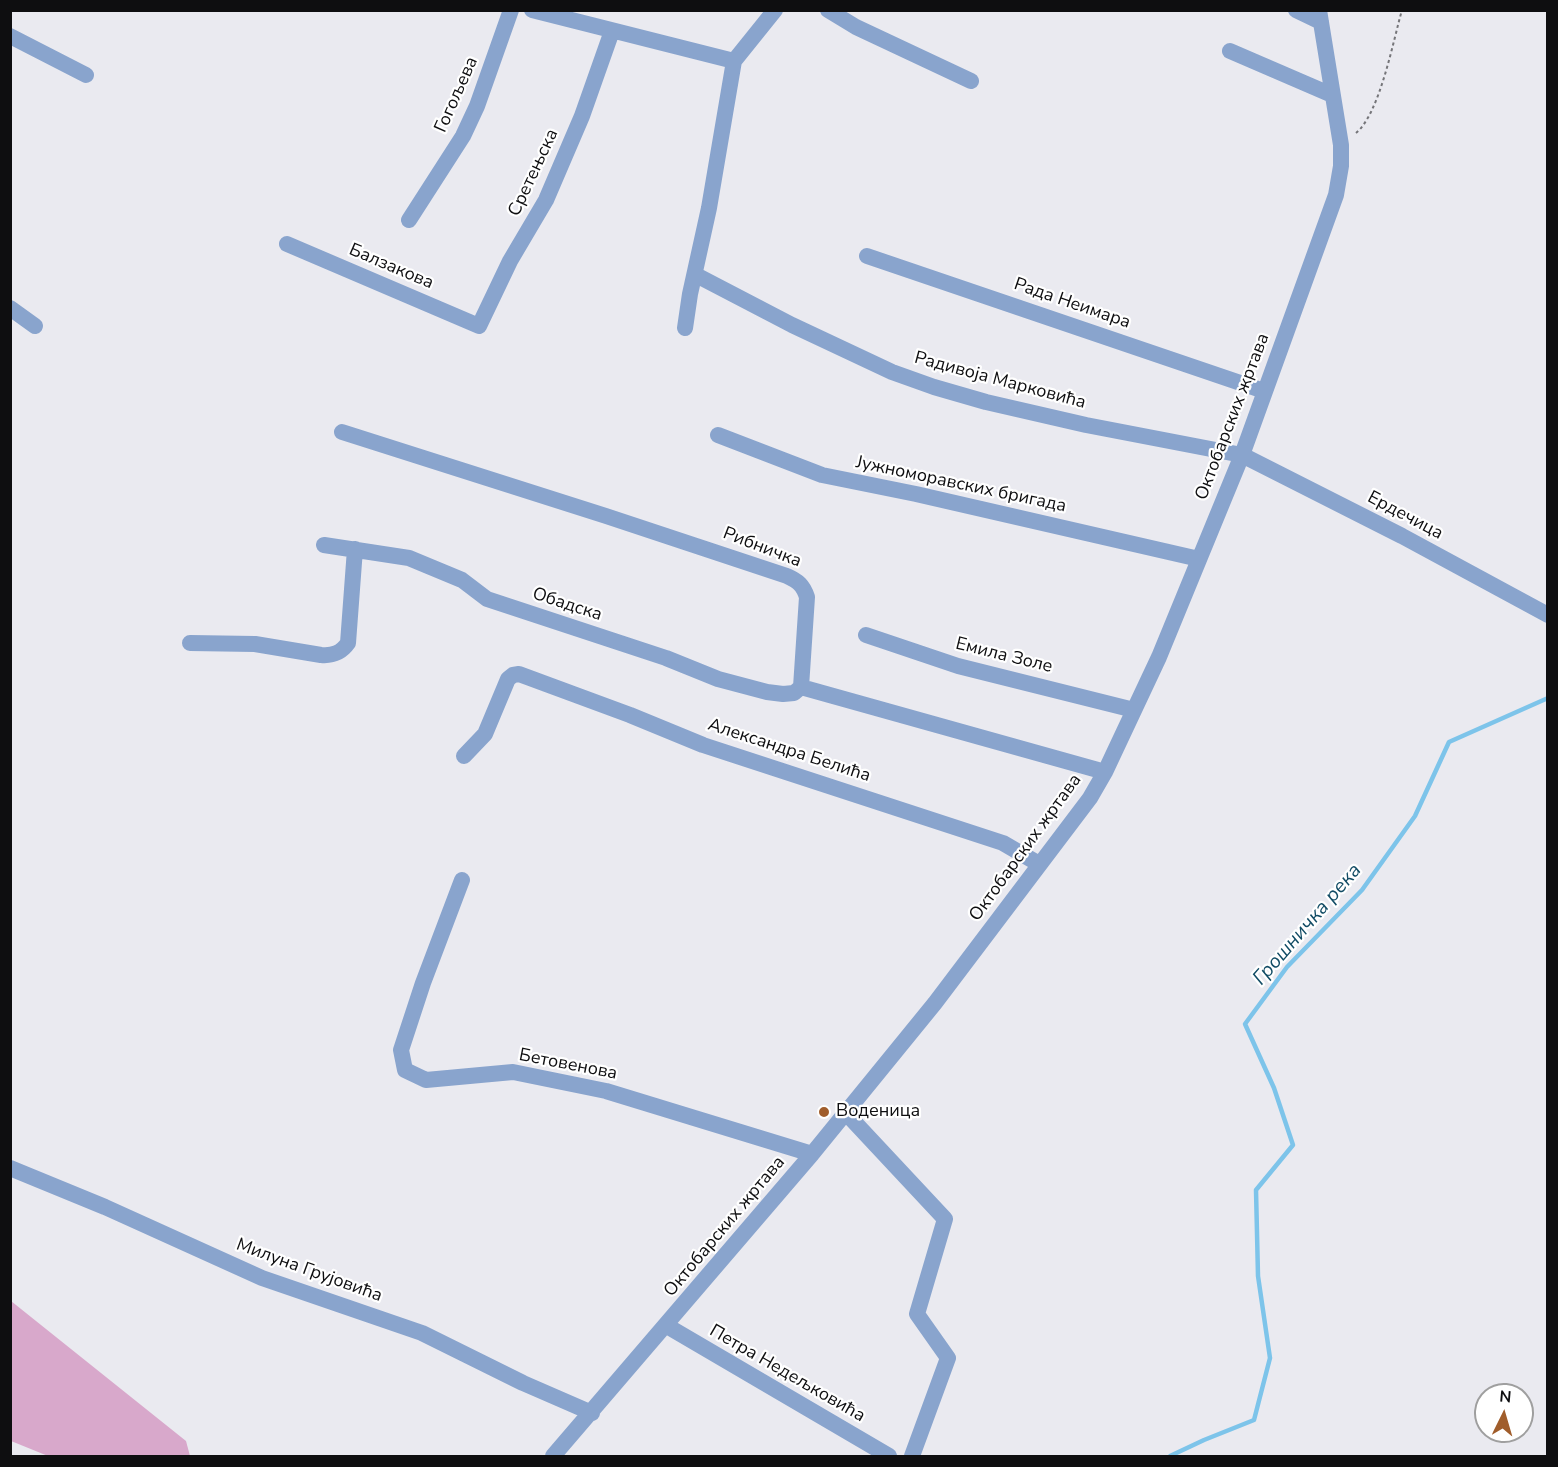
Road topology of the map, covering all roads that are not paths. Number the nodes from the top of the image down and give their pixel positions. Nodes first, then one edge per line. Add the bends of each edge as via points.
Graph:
1 (511, 10) edge
2 (532, 10) edge
3 (775, 10) edge
4 (828, 10) edge
5 (1296, 10) edge
6 (580, 16) edge
7 (1320, 16) edge
8 (612, 32) junction
9 (10, 36) edge
10 (1230, 51) dead end
11 (734, 61) junction
12 (86, 75) dead end
13 (971, 81) dead end
14 (1332, 95) junction
15 (409, 220) dead end
16 (287, 244) dead end
17 (867, 256) dead end
18 (696, 275) junction
19 (10, 308) edge
20 (35, 326) dead end
21 (479, 326) joint
22 (685, 328) dead end
23 (1264, 391) junction
24 (342, 432) dead end
25 (718, 435) dead end
26 (1242, 455) junction
27 (324, 544) dead end
28 (355, 549) junction
29 (1199, 559) junction
30 (1548, 615) edge
31 (866, 635) dead end
32 (190, 643) dead end
33 (801, 687) junction
34 (1134, 710) junction
35 (464, 756) dead end
36 (1105, 772) junction
37 (1039, 864) junction
38 (462, 880) dead end
39 (845, 1112) junction
40 (812, 1154) junction
41 (10, 1168) edge
42 (667, 1326) junction
43 (592, 1413) junction
44 (553, 1456) edge
45 (889, 1456) edge
46 (912, 1456) edge

1 - 15 street, Гогољева via 463,136
2 - 6 street
3 - 11 street
4 - 13 street
5 - 7 street
6 - 8 street
7 - 14 street, Октобарских жртава
8 - 11 street
8 - 21 street, Сретењска via 546,200 510,261
9 - 12 street
10 - 14 street
11 - 18 street
14 - 23 street, Октобарских жртава via 1341,145 1336,195
16 - 21 street, Балзакова
17 - 23 street, Рада Неимара
18 - 22 street
18 - 26 street, Радивоја Марковића via 872,363 934,387 1086,425
19 - 20 street
23 - 26 street, Октобарских жртава
24 - 33 street, Рибничка via 798,581 807,597
25 - 29 street, Јужноморавских бригада via 822,475
26 - 29 street, Октобарских жртава
26 - 30 street, Ердечица
27 - 28 street, Обадска
28 - 32 street via 348,643 338,653 331,656 255,644
28 - 33 street, Обадска via 409,558 462,580 487,598 718,679 775,693 794,693
29 - 34 street, Октобарских жртава
31 - 34 street, Емила Золе via 958,666
33 - 36 street
34 - 36 street, Октобарских жртава
35 - 37 street, Александра Белића via 485,734 508,679 513,675 525,676 703,745 1003,843
36 - 37 street, Октобарских жртава via 1083,809
37 - 39 street, Октобарских жртава via 935,1003
38 - 40 street, Бетовенова via 400,1050 405,1070 426,1080 513,1072 606,1091
39 - 40 street, Октобарских жртава
39 - 46 street via 945,1219 917,1314 948,1359
40 - 42 street, Октобарских жртава
41 - 43 street, Милуна Грујовића via 262,1278 422,1333
42 - 43 street, Октобарских жртава
42 - 45 street, Петра Недељковића
43 - 44 street, Октобарских жртава

